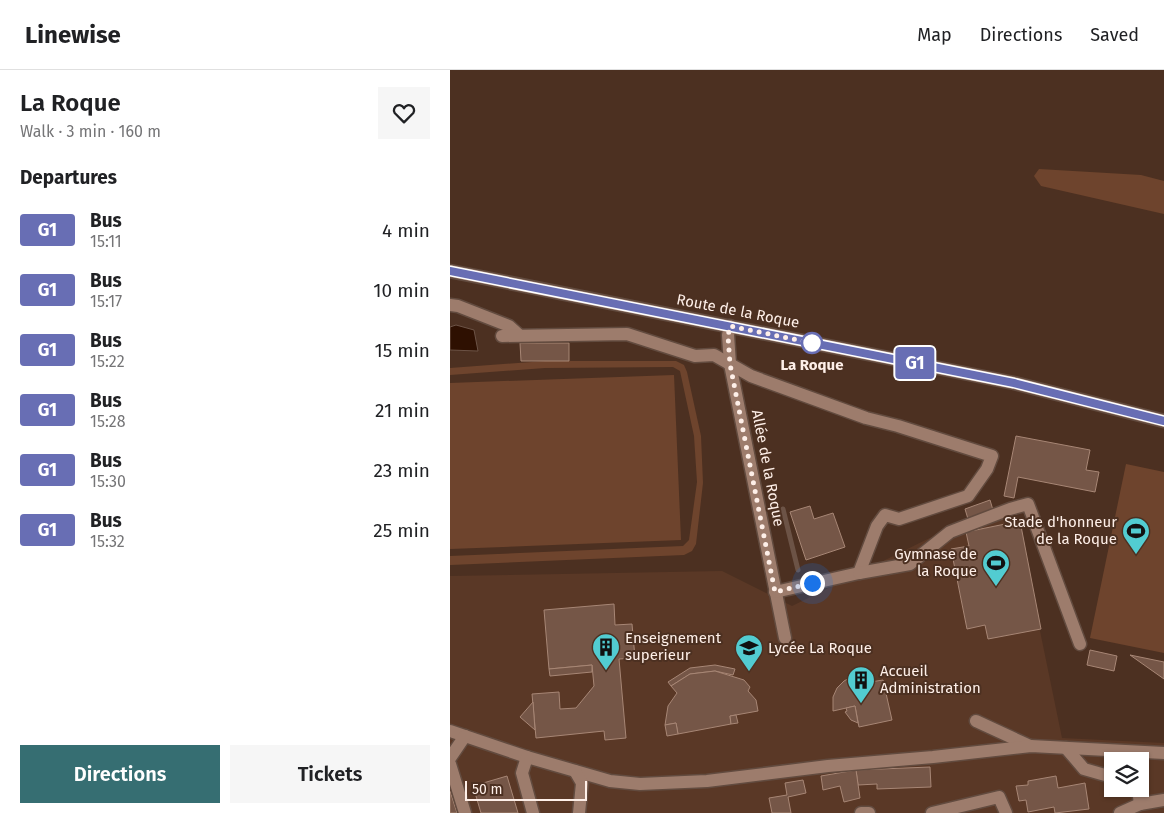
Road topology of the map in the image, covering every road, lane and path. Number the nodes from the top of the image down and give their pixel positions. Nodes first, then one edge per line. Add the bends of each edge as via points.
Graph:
1 (450, 271) edge
2 (450, 305) edge
3 (730, 326) junction
4 (519, 335) junction
5 (502, 336) dead end
6 (730, 364) junction
7 (1164, 421) edge
8 (859, 573) junction
9 (775, 592) junction
10 (785, 638) dead end
11 (1080, 644) dead end
12 (976, 721) dead end
13 (450, 731) edge
14 (465, 736) junction
15 (1031, 746) junction
16 (1066, 748) junction
17 (1164, 753) edge
18 (527, 757) junction
19 (450, 758) edge
20 (450, 764) edge
21 (575, 771) junction
22 (1104, 775) edge
23 (1139, 797) edge
24 (1164, 800) edge
25 (1140, 804) junction
26 (465, 813) edge
27 (534, 813) edge
28 (579, 813) edge
29 (861, 813) edge
30 (869, 813) edge
31 (932, 813) edge
32 (1006, 813) edge
33 (1120, 813) edge

1 - 3 street, Route de la Roque
2 - 4 street via 509,326
3 - 6 street, Allée de la Roque
3 - 7 street, Route de la Roque via 1014,383
4 - 5 street
4 - 6 street via 627,334 695,356 714,355
6 - 8 street via 752,376 866,418 992,456 968,496 900,519 885,515 877,526
6 - 9 street, Allée de la Roque
8 - 9 street
8 - 11 street via 910,564 950,532 1028,504
9 - 10 street, Allée de la Roque
12 - 15 street
13 - 14 street
14 - 18 street
14 - 19 street
15 - 16 street
15 - 21 street via 707,781 640,784 610,781
16 - 17 street
16 - 22 street via 1084,769
18 - 21 street
18 - 27 street via 522,773
20 - 26 street
21 - 28 street via 582,783
23 - 25 street
24 - 25 street
25 - 33 street
29 - 30 street
31 - 32 street via 999,797

